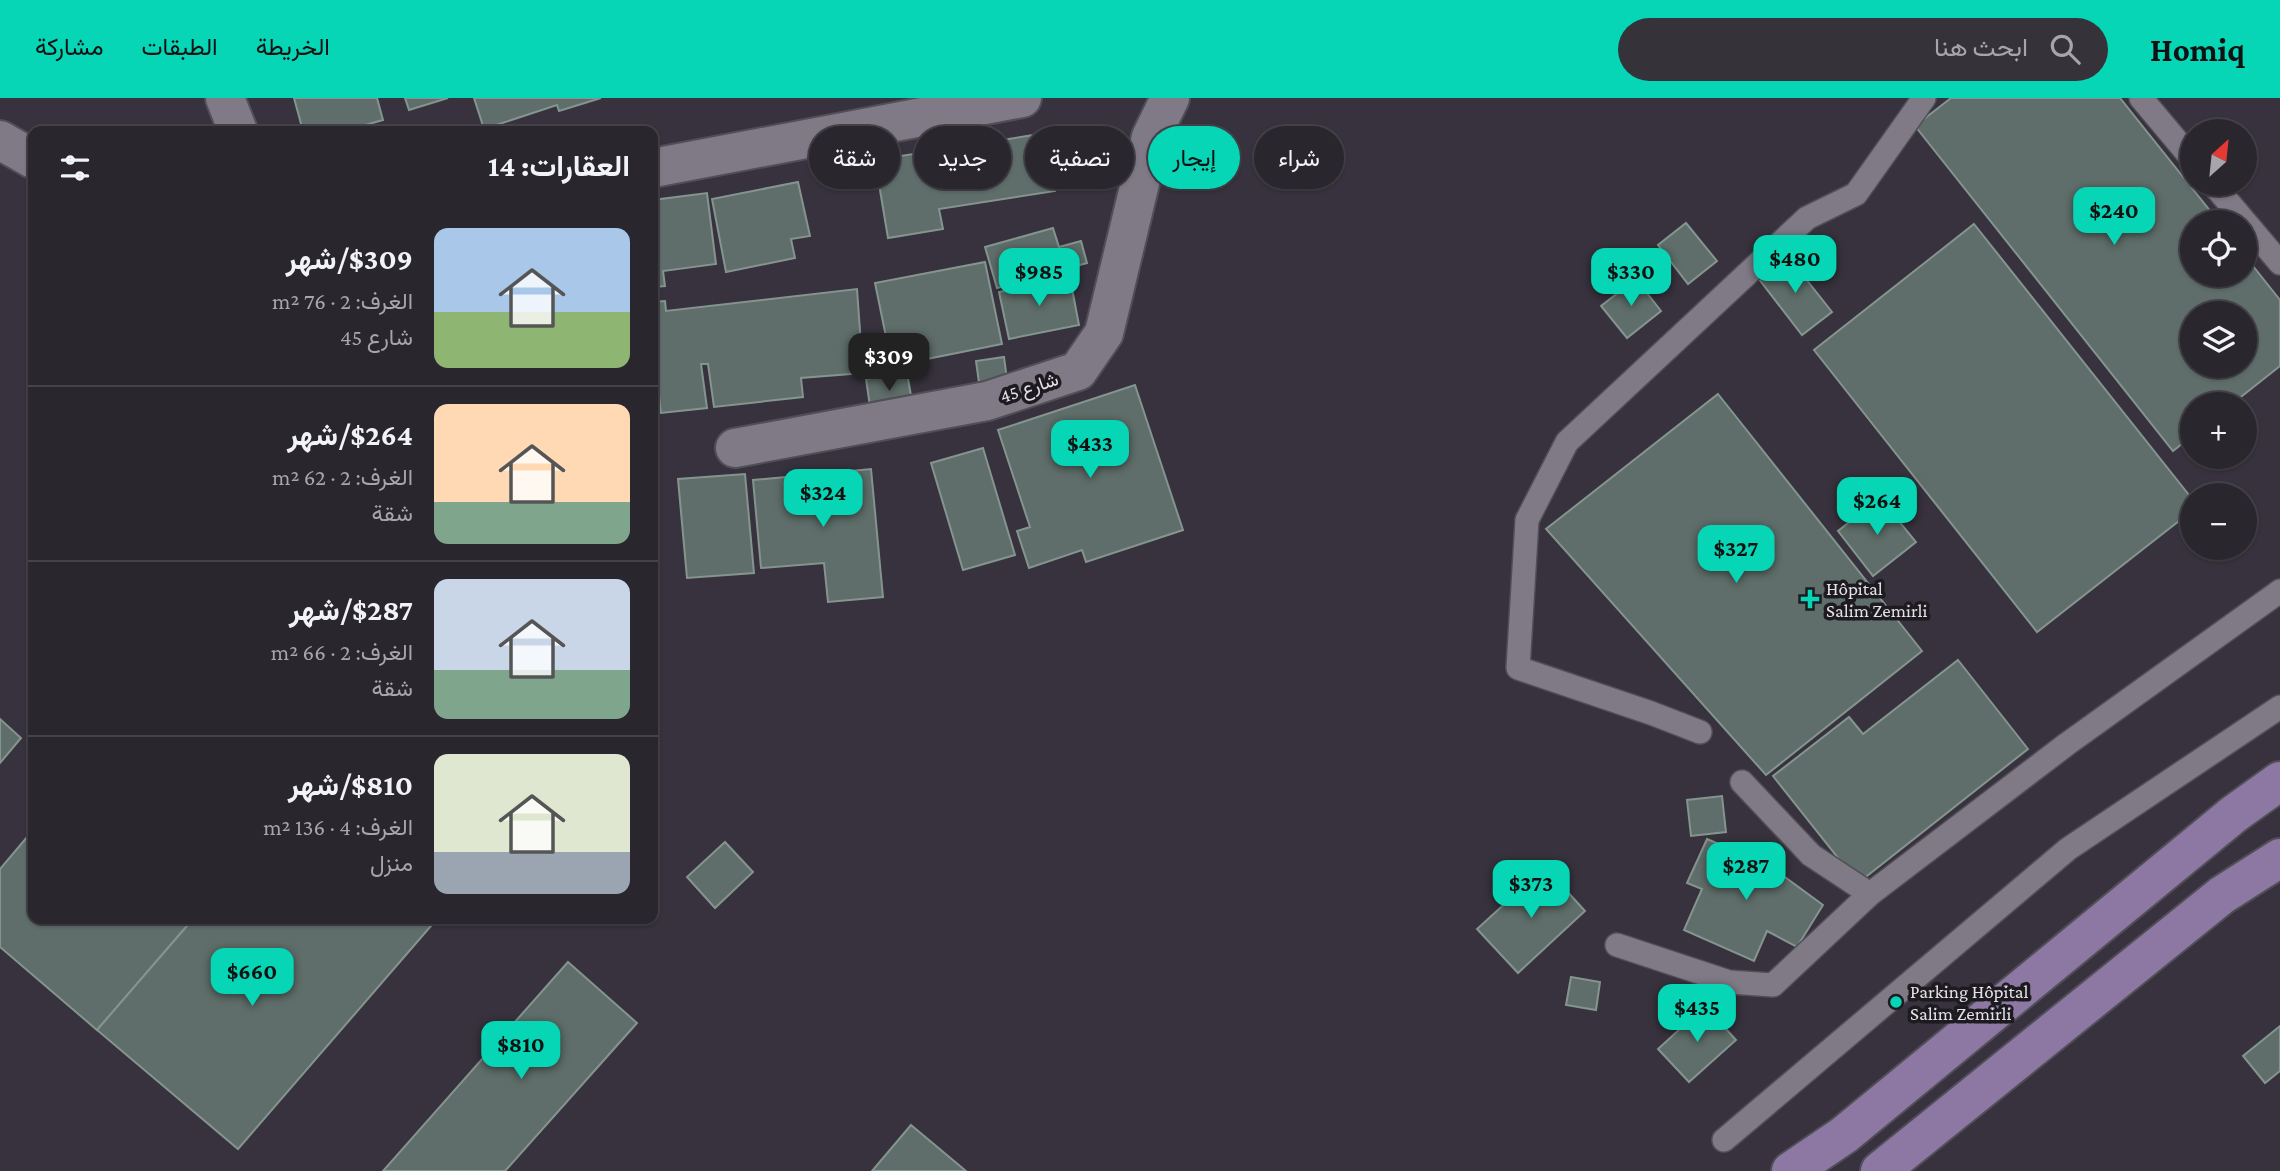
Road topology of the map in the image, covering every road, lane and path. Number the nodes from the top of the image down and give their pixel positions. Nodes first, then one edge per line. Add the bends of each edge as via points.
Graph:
1 (225, 98) edge
2 (1022, 98) edge
3 (1170, 98) edge
4 (1924, 98) edge
5 (2141, 98) edge
6 (236, 126) edge
7 (0, 140) edge
8 (2180, 144) edge
9 (28, 156) edge
10 (658, 166) edge
11 (2223, 196) edge
12 (2280, 263) edge
13 (734, 448) dead end
14 (2280, 591) edge
15 (2280, 708) edge
16 (1700, 732) dead end
17 (2280, 781) edge
18 (1742, 782) dead end
19 (2280, 858) edge
20 (1870, 894) junction
21 (1617, 945) dead end
22 (1724, 1140) dead end
23 (1791, 1171) edge
24 (1880, 1171) edge

1 - 6 street
2 - 10 street
3 - 13 street, شارع 45 via 1151,137 1104,333 1078,371 987,401
4 - 16 lane via 1856,194 1807,218 1567,442 1527,520 1518,668
5 - 8 lane
7 - 9 street
11 - 12 lane
14 - 20 lane via 2067,744
15 - 22 lane via 2068,849
17 - 23 main road via 1844,1135
18 - 20 lane via 1811,855
19 - 24 main road via 2222,895
20 - 21 lane via 1773,985 1729,982

